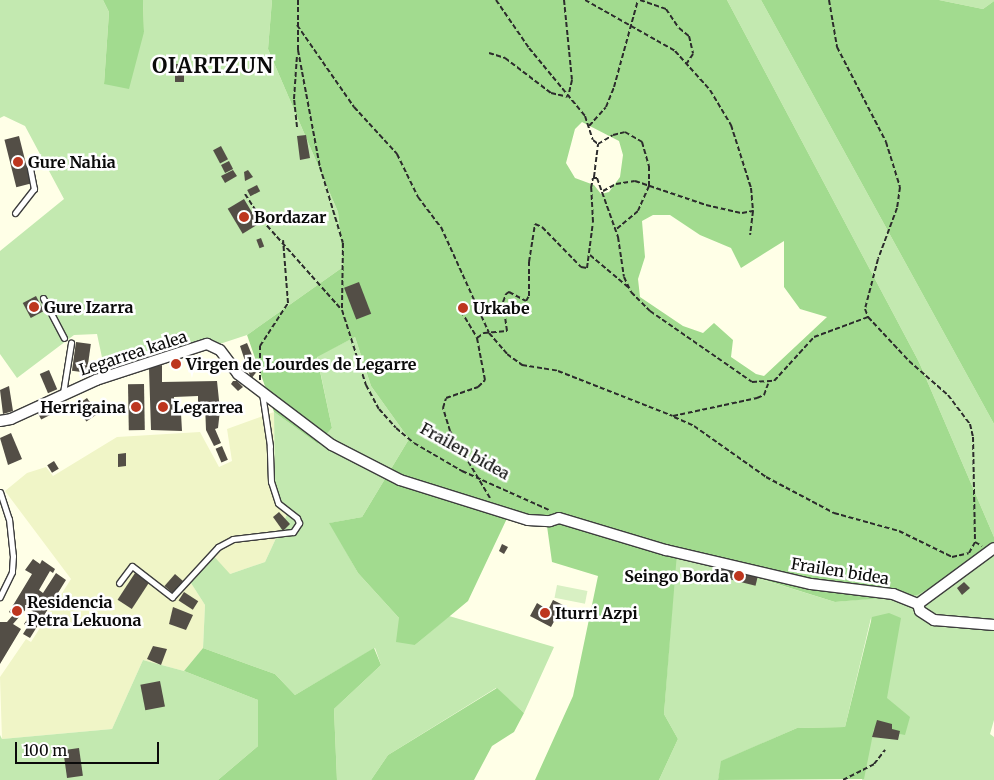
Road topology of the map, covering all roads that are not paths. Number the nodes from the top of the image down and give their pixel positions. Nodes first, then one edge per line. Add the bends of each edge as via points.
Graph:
1 (30, 164) dead end
2 (15, 214) dead end
3 (43, 298) dead end
4 (64, 338) dead end
5 (71, 343) dead end
6 (63, 393) junction
7 (262, 393) junction
8 (0, 421) edge
9 (0, 492) edge
10 (493, 508) joint
11 (993, 549) edge
12 (119, 583) dead end
13 (0, 597) edge
14 (918, 604) junction
15 (994, 625) edge

1 - 2 lane via 34,189
3 - 4 lane
5 - 6 lane
6 - 7 street, Legarrea kalea via 207,344 220,350 238,374
6 - 8 street, Legarrea kalea via 30,411
7 - 10 street, Legarrea kalea via 341,451 400,480
7 - 12 lane via 270,446 271,482 278,502 297,518 299,523 293,532 233,539 218,547 172,598 132,566
9 - 13 lane via 10,519 13,556 12,572
10 - 14 street, Frailen bidea via 528,520 559,518 666,550 811,584 893,594
11 - 14 street
14 - 15 street, Frailen bidea via 920,611 934,620

